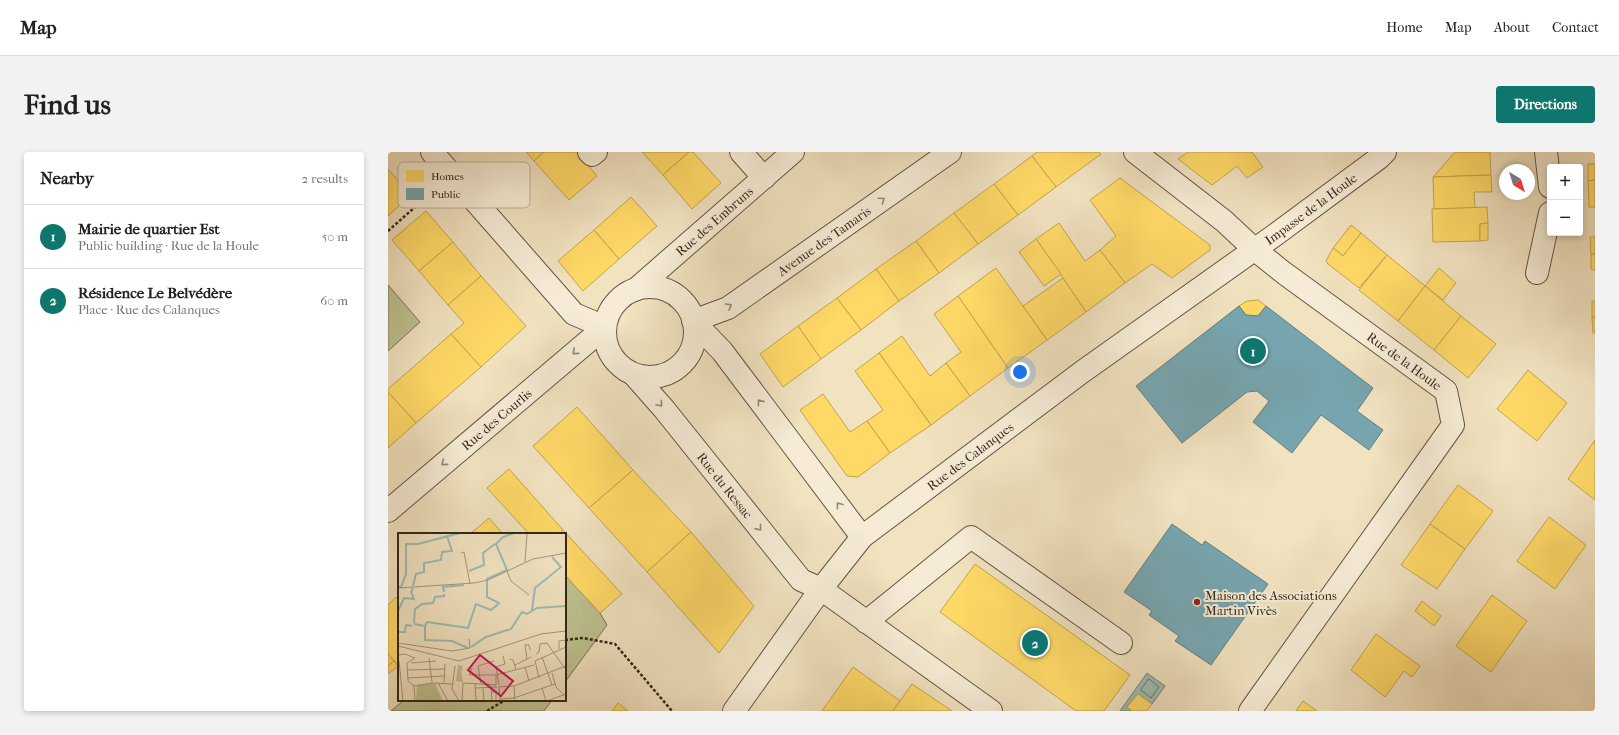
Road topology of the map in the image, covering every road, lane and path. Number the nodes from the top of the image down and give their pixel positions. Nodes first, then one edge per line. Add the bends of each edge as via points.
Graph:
1 (432, 152) edge
2 (589, 152) edge
3 (596, 152) edge
4 (741, 152) edge
5 (793, 152) edge
6 (950, 152) edge
7 (1135, 152) edge
8 (1385, 152) edge
9 (1546, 152) edge
10 (441, 162) edge
11 (1547, 164) edge
12 (764, 178) junction
13 (414, 208) edge
14 (481, 208) edge
15 (1547, 227) edge
16 (388, 231) edge
17 (1254, 249) junction
18 (1537, 273) dead end
19 (635, 290) junction
20 (693, 321) junction
21 (605, 327) junction
22 (634, 375) junction
23 (388, 511) edge
24 (862, 537) junction
25 (821, 589) junction
26 (866, 622) junction
27 (566, 640) edge
28 (1121, 643) dead end
29 (503, 701) edge
30 (487, 711) edge
31 (672, 711) edge
32 (734, 711) edge
33 (991, 711) edge
34 (1250, 711) edge

1 - 10 street
2 - 3 street via 592,155
4 - 12 street
5 - 12 street, Rue des Embruns
20 -> 6 street, Avenue des Tamaris via 728,308
7 - 17 street, Rue de la Houle via 1224,221
8 - 17 street, Impasse de la Houle
9 - 11 street
12 - 19 street, Rue des Embruns
13 - 16 path
14 - 21 street via 574,314
15 - 18 street
17 - 24 street, Rue des Calanques via 1082,372
17 - 34 street, Rue de la Houle via 1446,391 1453,425
19 - 20 street via 650,287 664,290 677,297 687,308
19 - 21 street via 615,304 608,315
20 - 22 street via 695,335 685,361 662,376
24 -> 20 street via 722,351
21 - 22 street via 606,342 611,356 620,367
21 -> 23 street, Rue des Courlis
22 -> 25 street, Rue du Ressac via 801,580
24 - 25 street, Rue des Calanques
25 - 26 street, Rue du Ressac
25 - 32 street, Rue des Calanques
26 - 28 street via 971,537
26 - 33 street, Rue du Ressac
27 - 31 path via 583,638 614,644
29 - 30 path

